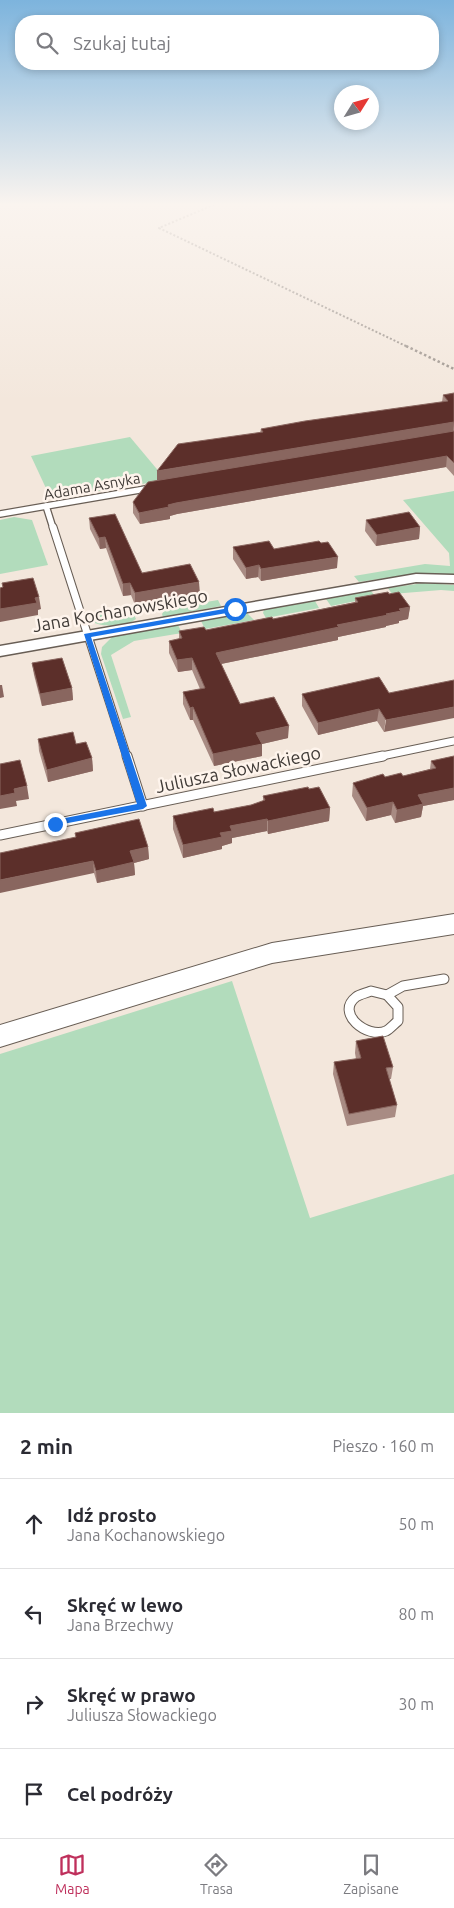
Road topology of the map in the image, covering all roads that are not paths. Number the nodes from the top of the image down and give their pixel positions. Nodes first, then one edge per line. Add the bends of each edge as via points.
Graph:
1 (154, 488) edge
2 (46, 506) junction
3 (0, 514) edge
4 (454, 579) edge
5 (86, 636) junction
6 (0, 651) edge
7 (454, 741) edge
8 (143, 806) junction
9 (0, 835) edge
10 (454, 924) edge
11 (444, 979) dead end
12 (387, 995) junction
13 (0, 1036) edge

1 - 2 lane, Adama Asnyka
2 - 3 lane, Adama Asnyka
2 - 5 lane
4 - 5 street, Jana Kochanowskiego via 416,578
5 - 6 street, Jana Kochanowskiego
5 - 8 lane
7 - 8 lane, Juliusza Słowackiego
8 - 9 lane, Juliusza Słowackiego
10 - 13 street via 272,952
11 - 12 lane via 403,986
12 - 12 lane via 371,991 356,995 349,1007 352,1020 371,1033 387,1032 398,1021 398,1007

